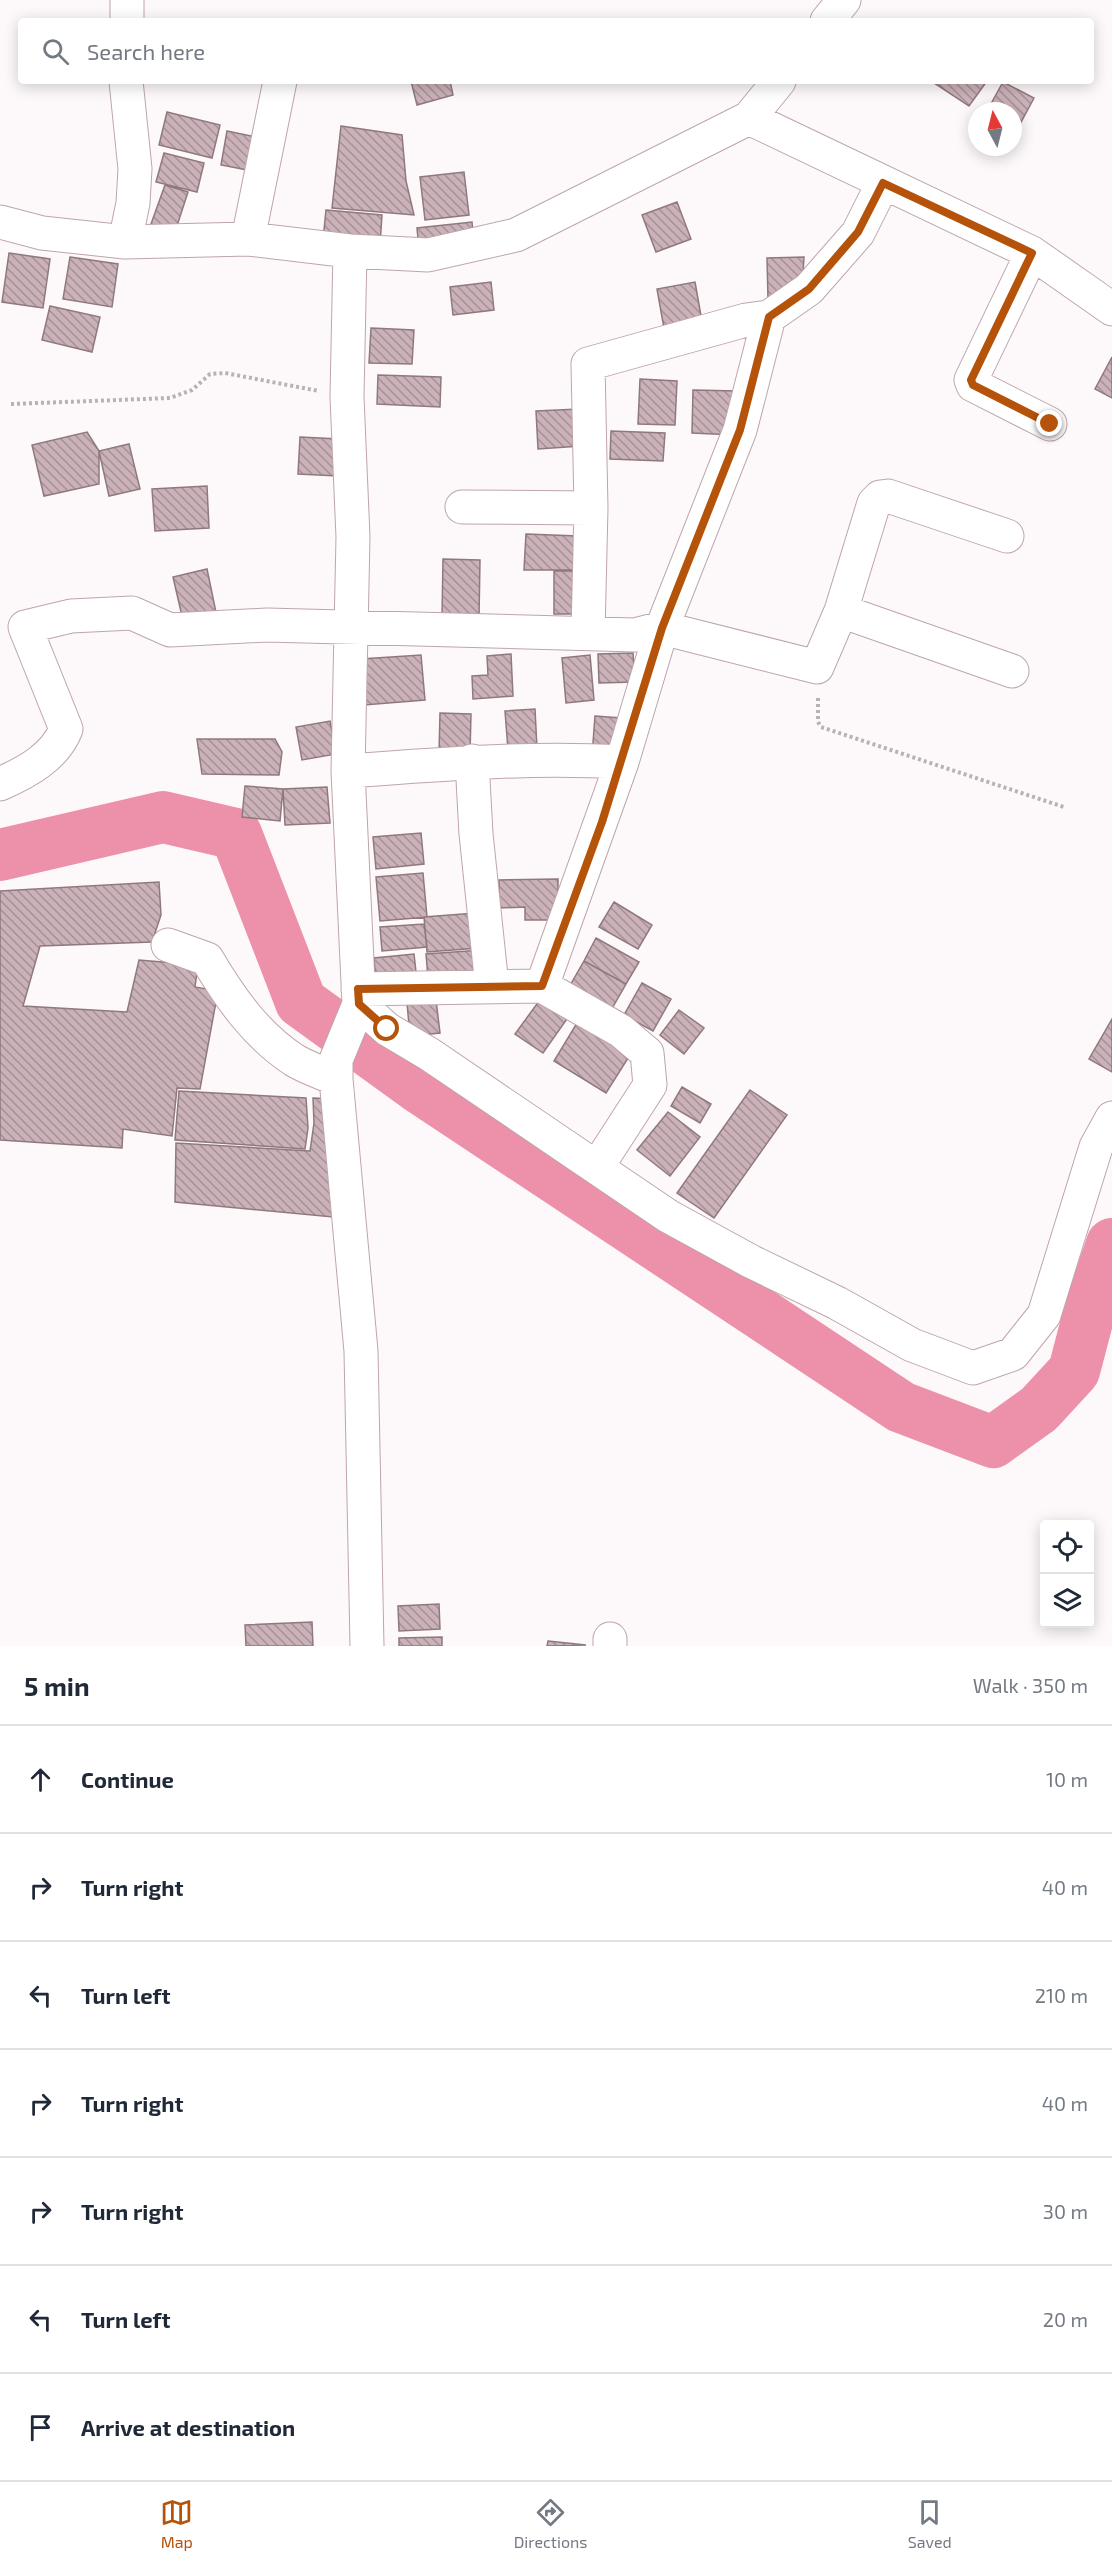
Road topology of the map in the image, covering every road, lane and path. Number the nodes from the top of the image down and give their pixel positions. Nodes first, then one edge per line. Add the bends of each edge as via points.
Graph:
1 (128, 0) edge
2 (844, 0) edge
3 (127, 18) edge
4 (829, 18) edge
5 (126, 84) edge
6 (279, 84) edge
7 (777, 84) edge
8 (749, 118) junction
9 (883, 183) junction
10 (0, 222) edge
11 (248, 239) junction
12 (124, 242) junction
13 (350, 251) junction
14 (1032, 253) junction
15 (1112, 309) edge
16 (769, 317) junction
17 (347, 397) junction
18 (11, 404) dead end
19 (1050, 424) dead end
20 (462, 507) dead end
21 (591, 508) junction
22 (1007, 537) dead end
23 (841, 611) junction
24 (351, 626) junction
25 (662, 628) junction
26 (588, 633) junction
27 (817, 667) junction
28 (1012, 671) dead end
29 (472, 761) junction
30 (622, 762) junction
31 (348, 771) junction
32 (0, 784) edge
33 (1064, 807) dead end
34 (168, 945) dead end
35 (492, 986) junction
36 (542, 986) junction
37 (358, 1001) junction
38 (336, 1069) junction
39 (1112, 1118) edge
40 (597, 1167) junction
41 (366, 1646) edge

1 - 3 street
2 - 4 street
5 - 12 street via 135,169 133,203
6 - 11 street
7 - 8 street
8 - 9 street
8 - 13 street via 516,235 428,255
9 - 14 street
9 - 16 street via 851,241 809,289
10 - 12 street via 42,233
11 - 12 street
11 - 13 street
13 - 17 street
14 - 15 street
14 - 19 street via 971,380 973,385
16 - 21 street via 588,364
16 - 25 street via 740,430
17 - 18 path via 225,373 210,374 192,390 170,398
17 - 24 street via 353,537
20 - 21 street
21 - 26 street
22 - 23 street via 888,496 880,497 874,503
23 - 27 street
23 - 28 street
24 - 26 street
24 - 31 street
24 - 32 street via 170,630 132,613 71,616 25,627 66,729 60,743 28,772
25 - 26 street via 635,635
25 - 27 street
25 - 30 street
27 - 33 path via 821,727
29 - 30 street
29 - 31 street
29 - 35 street
30 - 36 street
31 - 37 street
34 - 38 street via 207,959 224,988 260,1033 295,1061
35 - 36 street
35 - 37 street
36 - 40 street via 621,1031 647,1053 650,1085
37 - 38 street
37 - 40 street via 387,1029
38 - 41 street via 361,1351
39 - 40 street via 1096,1147 1044,1315 1013,1354 973,1368 912,1345 752,1262 668,1216

